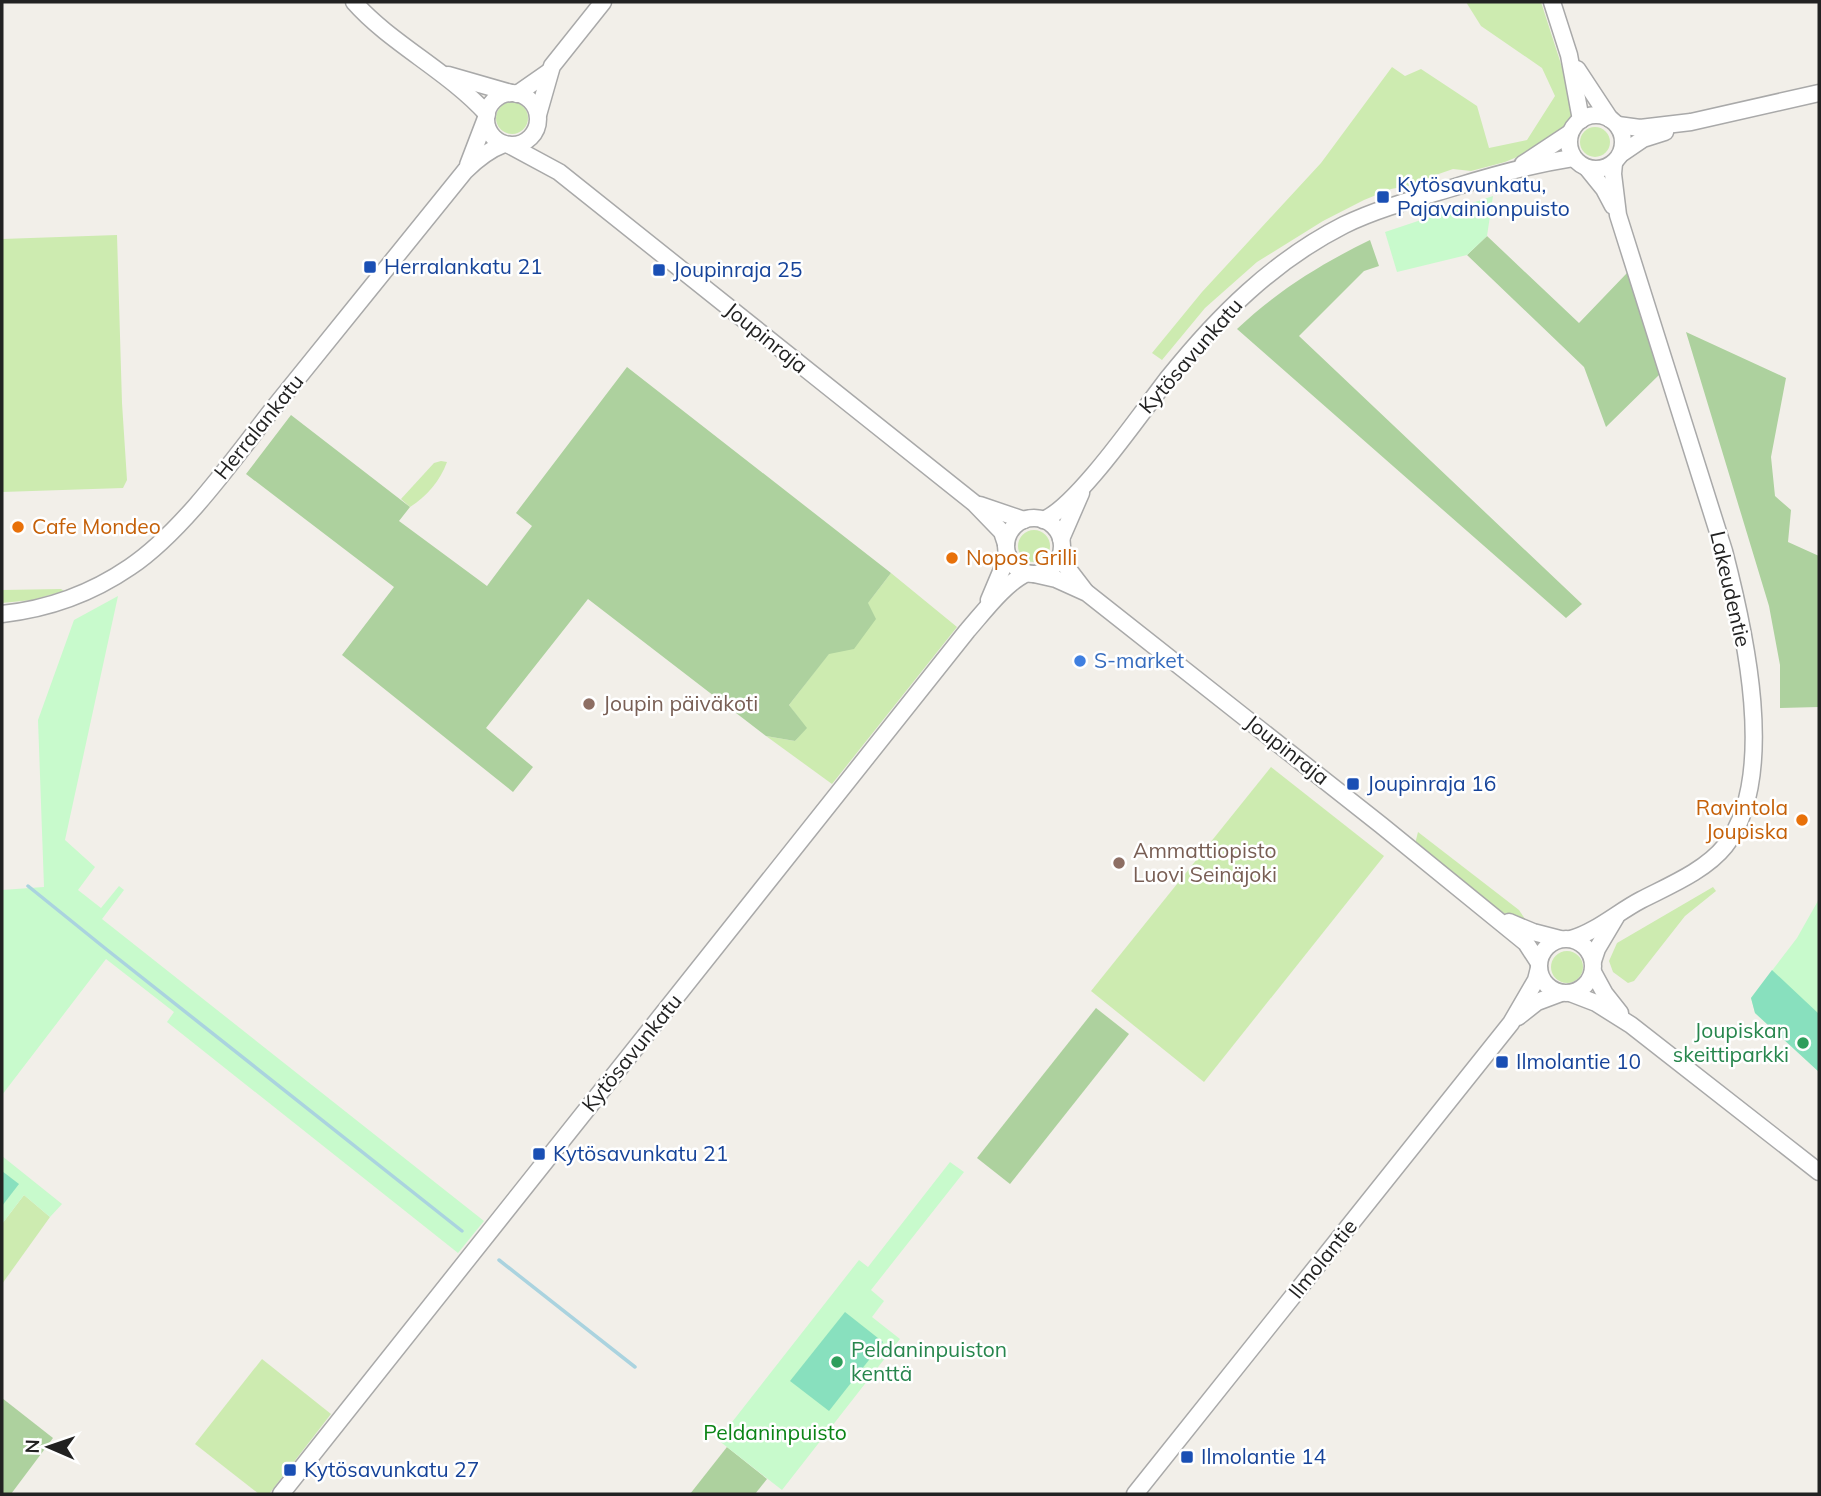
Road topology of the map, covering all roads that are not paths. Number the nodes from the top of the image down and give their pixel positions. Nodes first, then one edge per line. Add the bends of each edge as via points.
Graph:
1 (354, 2) edge
2 (603, 2) edge
3 (1552, 2) edge
4 (1569, 55) junction
5 (550, 71) junction
6 (443, 74) junction
7 (515, 93) junction
8 (1819, 93) edge
9 (487, 116) junction
10 (538, 120) junction
11 (1581, 120) junction
12 (1614, 122) junction
13 (1691, 122) junction
14 (1570, 133) junction
15 (507, 145) junction
16 (1573, 158) junction
17 (1618, 158) junction
18 (1587, 168) junction
19 (1512, 170) junction
20 (466, 171) junction
21 (559, 172) junction
22 (1618, 215) junction
23 (1084, 486) junction
24 (974, 502) junction
25 (1024, 520) junction
26 (1043, 520) junction
27 (1060, 539) junction
28 (1007, 549) junction
29 (1059, 557) junction
30 (1031, 573) junction
31 (1087, 593) junction
32 (983, 612) junction
33 (2, 614) edge
34 (1485, 910) junction
35 (1619, 911) junction
36 (1566, 939) junction
37 (1539, 965) junction
38 (1593, 967) junction
39 (1565, 993) junction
40 (1511, 1023) junction
41 (1631, 1025) junction
42 (1819, 1172) edge
43 (281, 1494) edge
44 (1135, 1494) edge

1 - 6 street
2 - 5 street
3 - 4 street
4 - 11 street
4 - 12 street
5 - 7 street
5 - 10 street
6 - 7 street
6 - 9 street
7 - 9 street via 499,97
7 - 10 street via 531,101
8 - 13 street
9 - 15 street via 489,131
9 - 20 street, Herralankatu
10 - 15 street via 535,133 524,143
10 - 21 street, Joupinraja via 539,142
11 - 12 street via 1595,115
11 - 14 street
12 - 13 street via 1629,129
12 - 17 street via 1623,139
13 - 17 street via 1643,139
14 - 16 street
14 - 19 street, Kytösavunkatu
15 - 20 street, Herralankatu via 492,148
15 - 21 street, Joupinraja
16 - 18 street
16 - 19 street, Kytösavunkatu
17 - 18 street via 1601,169
17 - 22 street, Lakeudentie via 1613,174
18 - 22 street, Lakeudentie
19 - 23 street, Kytösavunkatu via 1402,202 1346,224 1268,274 1194,347
20 - 33 street, Herralankatu via 153,550 79,595
21 - 24 street, Joupinraja
22 - 35 street, Lakeudentie via 1728,564 1743,635 1753,743 1749,794 1725,846 1707,863
23 - 26 street, Kytösavunkatu
23 - 27 street, Kytösavunkatu
24 - 25 street, Joupinraja
24 - 28 street, Joupinraja via 1002,532
25 - 26 street
25 - 28 street via 1012,529
26 - 27 street
27 - 29 street
28 - 30 street via 1018,569
28 - 32 street, Kytösavunkatu
29 - 30 street via 1049,569
29 - 31 street, Joupinraja
30 - 31 street, Joupinraja
30 - 32 street, Kytösavunkatu via 1017,577
31 - 34 street, Joupinraja
32 - 43 street, Kytösavunkatu
34 - 36 street, Joupinraja via 1533,932
34 - 37 street, Joupinraja via 1526,943
35 - 36 street, Lakeudentie via 1583,936
35 - 38 street
36 - 37 street via 1546,947
36 - 38 street via 1586,947
37 - 39 street via 1545,984
37 - 40 street, Ilmolantie via 1536,980
38 - 39 street via 1585,986
38 - 41 street via 1605,993
39 - 40 street, Ilmolantie via 1537,1002
39 - 41 street via 1597,1003
40 - 44 street, Ilmolantie
41 - 42 street

